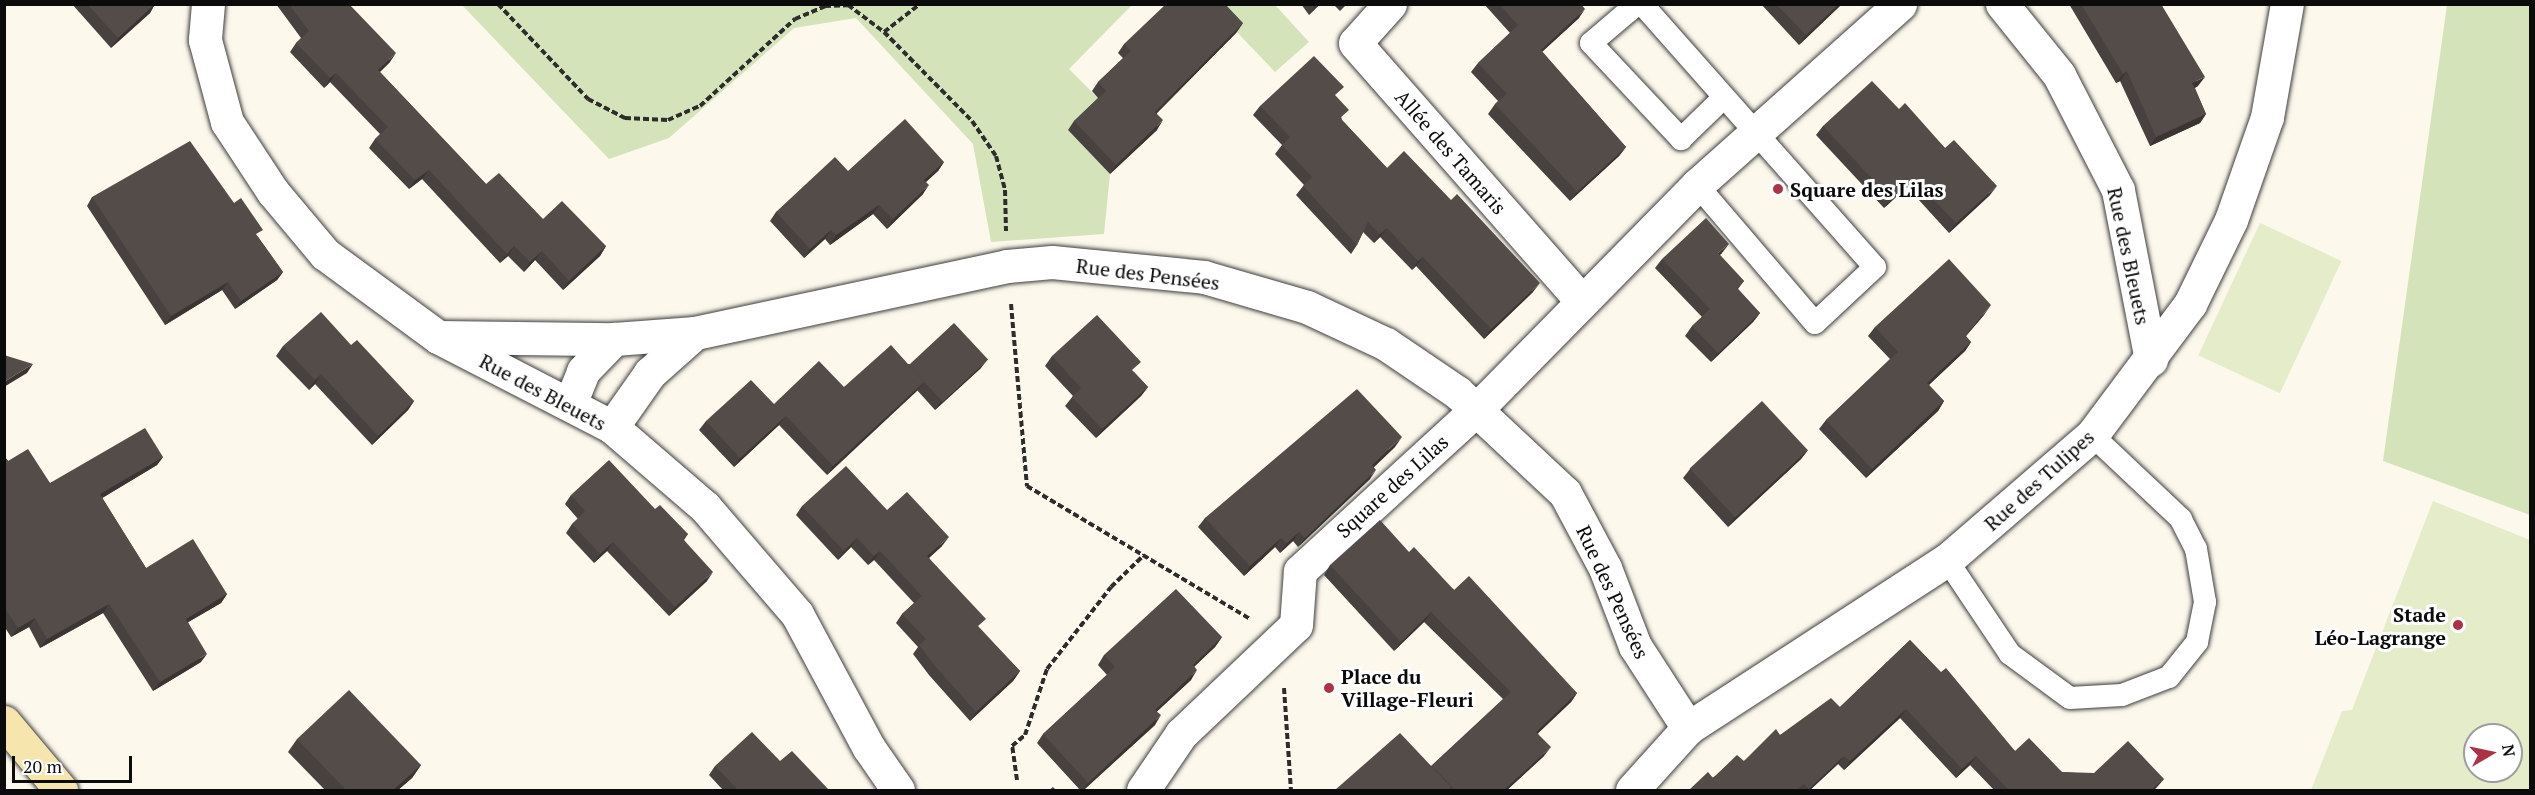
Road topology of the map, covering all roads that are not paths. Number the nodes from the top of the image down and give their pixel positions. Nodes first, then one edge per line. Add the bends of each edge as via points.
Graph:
1 (208, 4) edge
2 (1390, 4) edge
3 (1637, 4) edge
4 (1642, 4) edge
5 (1900, 4) edge
6 (2002, 4) edge
7 (2288, 4) edge
8 (1723, 98) junction
9 (1754, 135) junction
10 (1697, 185) junction
11 (1581, 300) junction
12 (695, 333) junction
13 (438, 337) junction
14 (614, 339) junction
15 (2151, 360) junction
16 (570, 404) junction
17 (1478, 410) junction
18 (612, 427) junction
19 (2092, 435) junction
20 (1947, 560) junction
21 (4, 722) edge
22 (1689, 728) junction
23 (61, 790) edge
24 (898, 790) edge
25 (1143, 790) edge
26 (1632, 790) edge

1 - 13 street, Rue des Bleuets via 205,40 227,122 273,192 325,254
2 - 11 street, Allée des Tamaris via 1355,43
3 - 8 lane via 1592,43 1681,139
4 - 8 lane
5 - 9 street, Square des Lilas
6 - 15 street, Rue des Bleuets via 2059,75 2118,190
7 - 15 street, Rue des Tulipes via 2267,117 2231,220 2190,304
8 - 9 lane
9 - 10 street, Square des Lilas
9 - 10 lane via 1875,267 1815,323
10 - 11 street, Square des Lilas
11 - 17 street, Square des Lilas
12 - 14 street, Rue des Pensées
12 - 17 street, Rue des Pensées via 1007,266 1108,264 1204,277 1307,307 1386,344
12 - 18 street, Rue des Pensées via 650,373
13 - 14 street, Rue des Pensées
13 - 16 street, Rue des Bleuets
14 - 16 street via 583,371
15 - 19 street, Rue des Tulipes
16 - 18 street, Rue des Bleuets
17 - 22 street, Rue des Pensées via 1565,493 1605,568 1635,646
17 - 25 street, Square des Lilas via 1300,571 1296,625 1182,734
18 - 24 street, Rue des Bleuets via 705,507 797,614 869,748
19 - 20 street, Rue des Tulipes
19 - 20 lane via 2181,519 2196,549 2205,602 2197,642 2169,677 2122,695 2070,698 2010,654
20 - 22 street, Rue des Tulipes
21 - 23 main road
22 - 26 street, Rue des Tulipes

